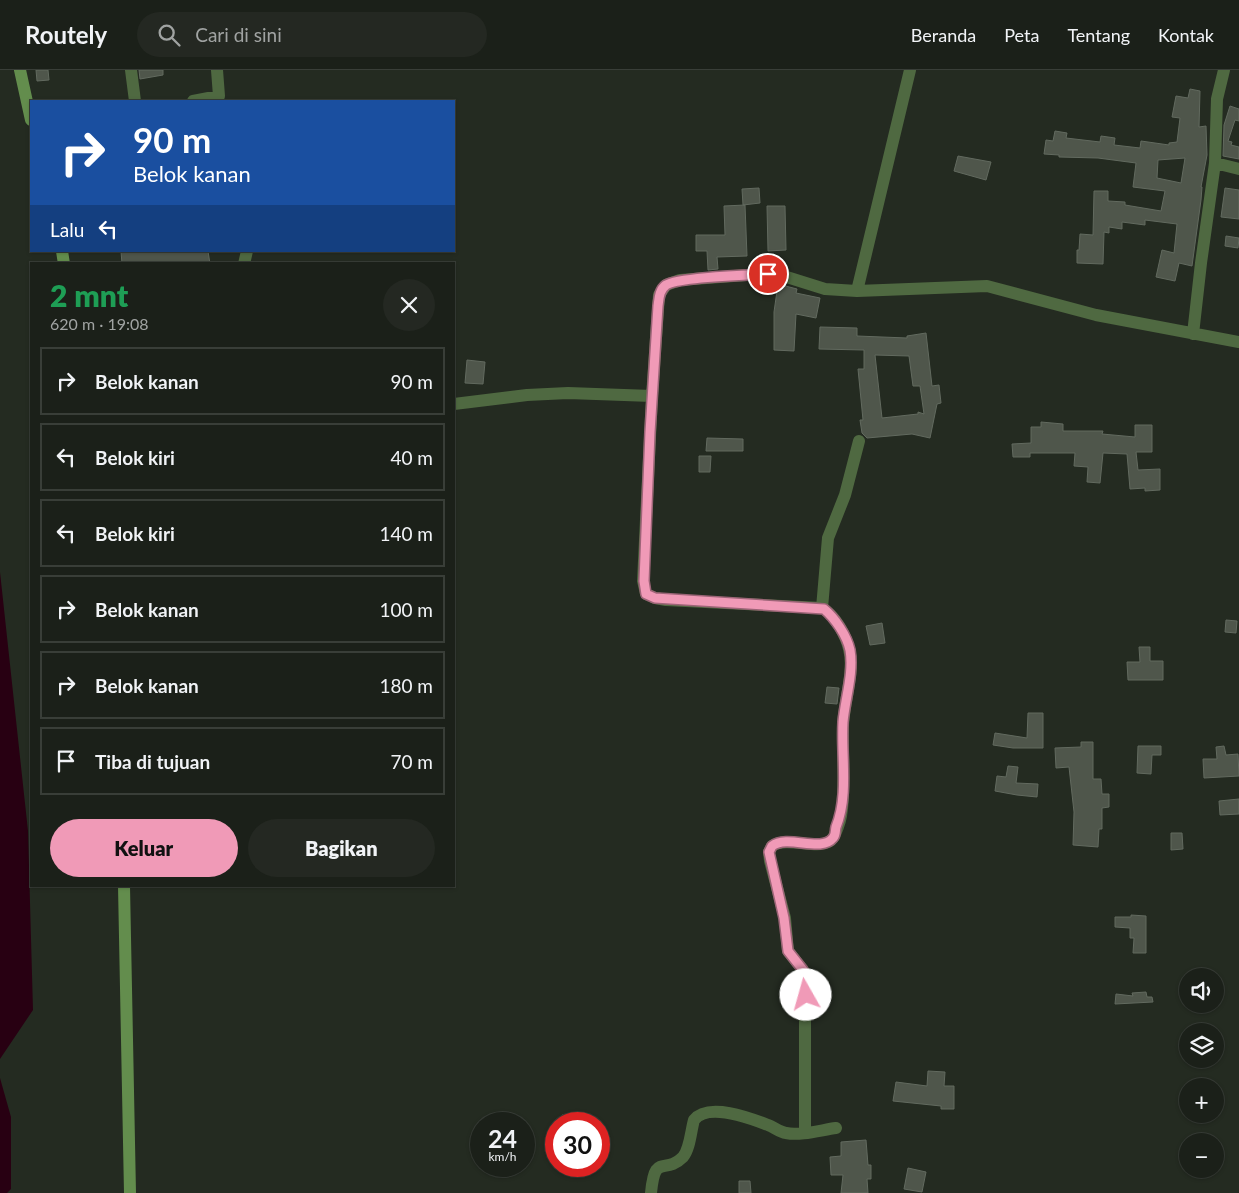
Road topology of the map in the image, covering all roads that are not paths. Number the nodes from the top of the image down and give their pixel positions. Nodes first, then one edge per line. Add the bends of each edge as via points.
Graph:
1 (20, 70) edge
2 (131, 70) edge
3 (217, 70) edge
4 (910, 70) edge
5 (1224, 70) edge
6 (135, 100) edge
7 (218, 100) edge
8 (30, 115) edge
9 (1215, 162) junction
10 (1239, 170) edge
11 (857, 291) junction
12 (1193, 334) junction
13 (1239, 342) edge
14 (652, 396) junction
15 (455, 404) edge
16 (859, 441) dead end
17 (822, 608) junction
18 (124, 887) edge
19 (836, 1128) dead end
20 (805, 1132) junction
21 (130, 1193) edge
22 (651, 1193) edge

1 - 8 main road
2 - 6 street
3 - 7 street
4 - 11 street
5 - 9 street via 1217,99
9 - 10 street
9 - 12 street
11 - 12 street via 987,286 1096,315
11 - 14 street via 825,289 774,273 680,280 666,285 659,295
12 - 13 street
14 - 15 street via 568,393
14 - 17 street via 646,594 666,600
16 - 17 street via 845,495 828,538
17 - 20 street via 840,630 850,658 843,723 841,818 835,835 828,842 781,842 772,846 769,852 788,951 803,970 805,982
18 - 21 main road
19 - 20 street
20 - 22 street via 784,1133 753,1119 724,1112 697,1115 686,1152 676,1162 657,1168

